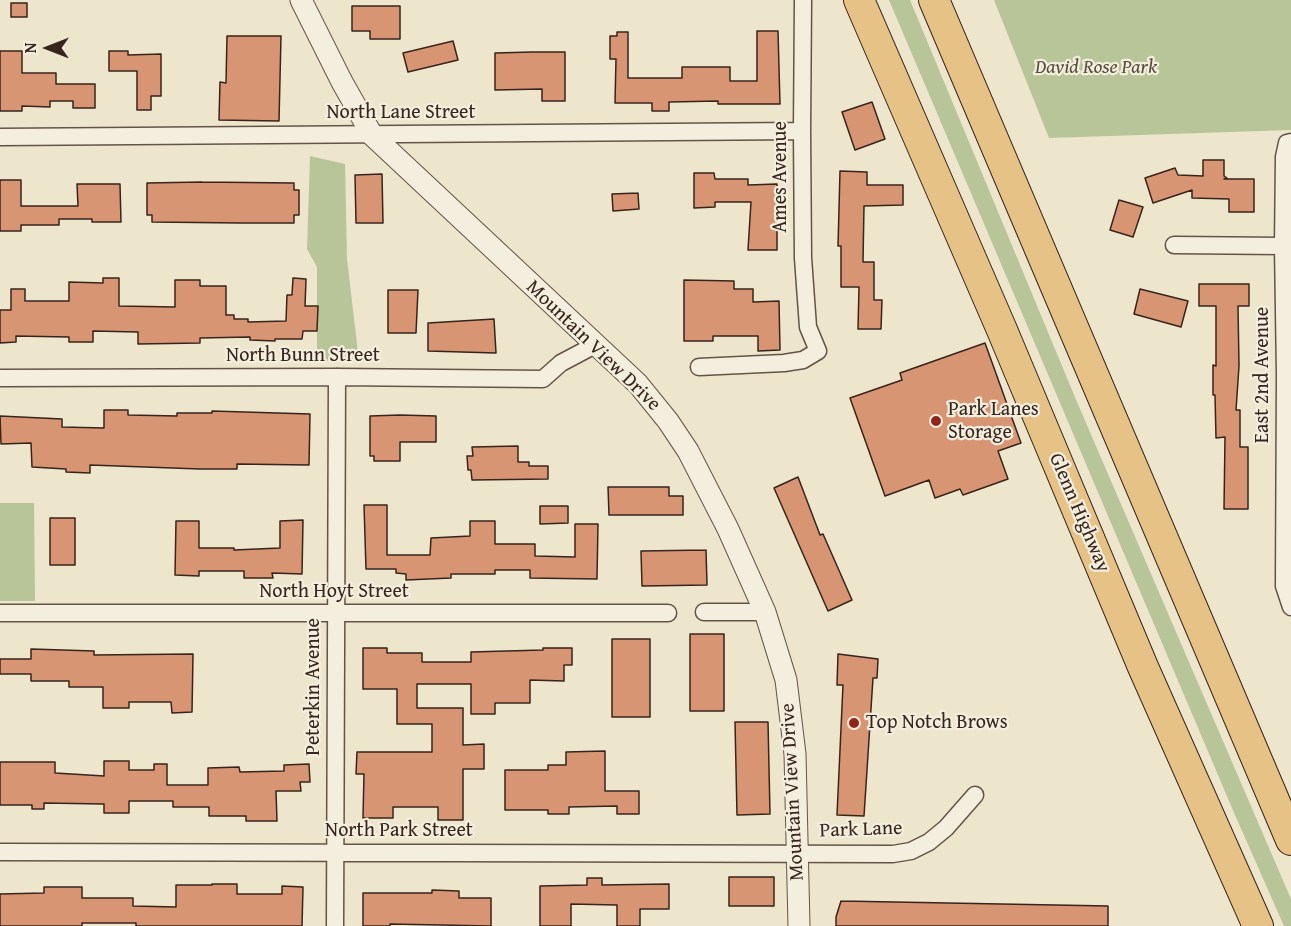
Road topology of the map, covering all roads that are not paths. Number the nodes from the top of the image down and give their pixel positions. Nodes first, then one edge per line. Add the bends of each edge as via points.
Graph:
1 (301, 0) edge
2 (803, 0) edge
3 (859, 0) edge
4 (934, 0) edge
5 (801, 131) junction
6 (372, 135) junction
7 (0, 137) edge
8 (1289, 142) edge
9 (1174, 245) dead end
10 (1283, 246) junction
11 (595, 345) junction
12 (699, 367) dead end
13 (1288, 375) edge
14 (337, 377) junction
15 (0, 378) edge
16 (1290, 606) edge
17 (704, 612) dead end
18 (765, 612) junction
19 (0, 613) edge
20 (335, 613) junction
21 (668, 613) dead end
22 (1143, 667) junction
23 (1230, 696) junction
24 (975, 795) dead end
25 (1291, 808) edge
26 (1291, 840) edge
27 (0, 852) edge
28 (335, 852) junction
29 (798, 853) junction
30 (335, 926) edge
31 (799, 926) edge
32 (1243, 926) edge
33 (1257, 926) edge

1 - 6 street, Mountain View Drive
2 - 5 street, Ames Avenue
3 - 22 highway, Glenn Highway
4 - 23 highway
5 - 6 street, North Lane Street
5 - 12 street, Ames Avenue via 806,308 808,327 818,351 803,360 784,363
6 - 7 street, North Lane Street
6 - 11 street, Mountain View Drive
8 - 10 street, East 2nd Avenue via 1284,157
9 - 10 street
10 - 13 street, East 2nd Avenue
11 - 14 street, North Bunn Street via 561,363 543,379
11 - 18 street, Mountain View Drive via 638,384 688,451
13 - 16 street, East 2nd Avenue via 1284,586
14 - 15 street, North Bunn Street
14 - 20 street, Peterkin Avenue
17 - 18 street
18 - 29 street, Mountain View Drive via 786,680 795,754
19 - 20 street, North Hoyt Street
20 - 21 street, North Hoyt Street
20 - 28 street, Peterkin Avenue
22 - 32 highway
22 - 33 highway, Glenn Highway
23 - 25 highway
23 - 26 highway
24 - 29 street, Park Lane via 946,828 911,850 893,854
27 - 28 street, North Park Street
28 - 29 street, North Park Street
28 - 30 street, Peterkin Avenue
29 - 31 street, Mountain View Drive

